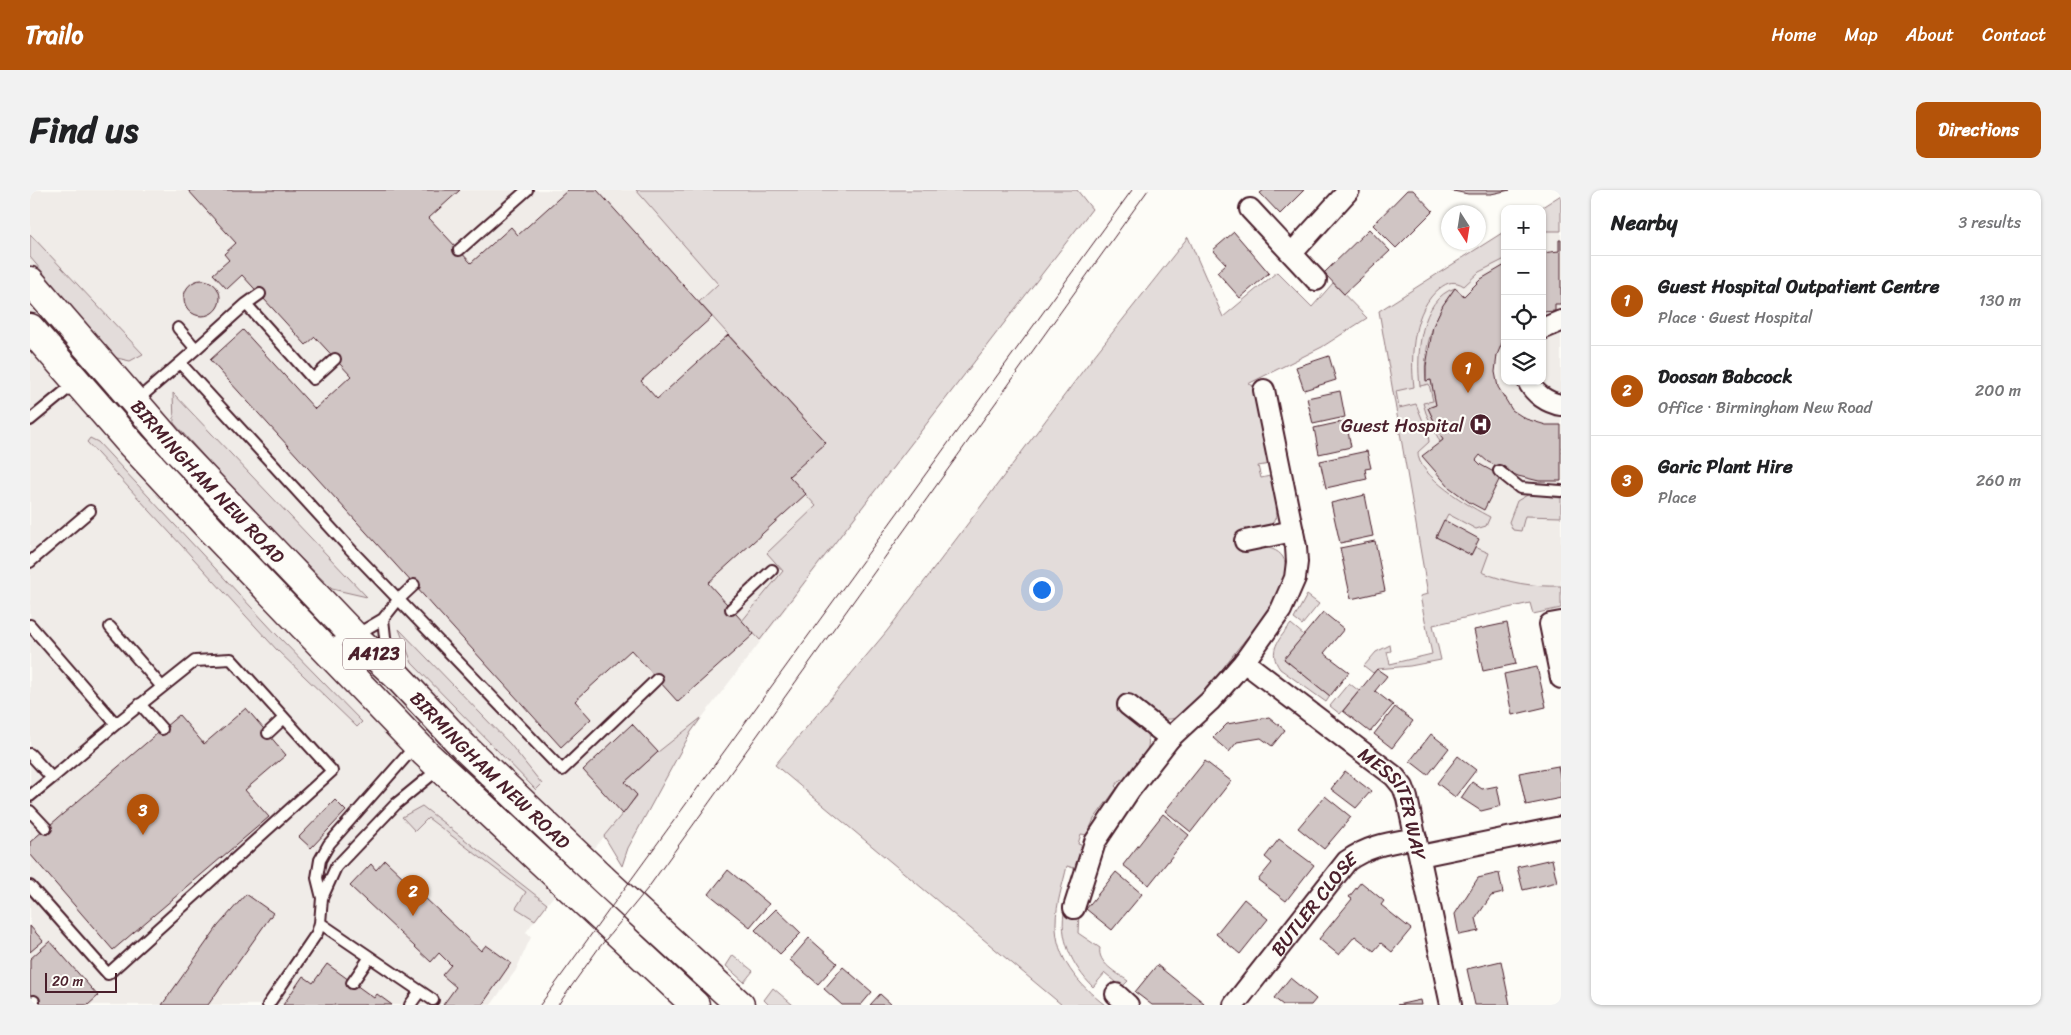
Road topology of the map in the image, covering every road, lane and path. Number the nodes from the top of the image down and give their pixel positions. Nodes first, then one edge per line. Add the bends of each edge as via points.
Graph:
1 (527, 190) edge
2 (1348, 190) edge
3 (1250, 209) dead end
4 (459, 250) dead end
5 (1292, 253) junction
6 (1316, 280) dead end
7 (30, 281) edge
8 (260, 294) dead end
9 (246, 304) junction
10 (1561, 321) edge
11 (1546, 327) edge
12 (30, 328) edge
13 (178, 328) dead end
14 (196, 348) junction
15 (335, 359) dead end
16 (180, 363) junction
17 (76, 382) junction
18 (1530, 385) edge
19 (1264, 390) dead end
20 (135, 402) junction
21 (1561, 405) edge
22 (30, 420) edge
23 (1499, 471) dead end
24 (1561, 490) edge
25 (90, 511) dead end
26 (1293, 531) junction
27 (1245, 541) dead end
28 (32, 557) edge
29 (772, 570) dead end
30 (414, 586) dead end
31 (398, 600) junction
32 (731, 609) dead end
33 (383, 619) junction
34 (1561, 622) edge
35 (30, 625) edge
36 (110, 627) dead end
37 (354, 636) junction
38 (322, 647) junction
39 (1244, 662) junction
40 (397, 676) junction
41 (1561, 678) edge
42 (657, 679) dead end
43 (162, 687) junction
44 (140, 704) junction
45 (1128, 705) dead end
46 (284, 718) junction
47 (436, 718) junction
48 (116, 724) junction
49 (162, 729) dead end
50 (268, 733) dead end
51 (1170, 738) junction
52 (417, 744) junction
53 (464, 747) junction
54 (30, 754) edge
55 (441, 768) junction
56 (52, 778) junction
57 (30, 796) edge
58 (30, 811) edge
59 (1561, 827) edge
60 (46, 828) dead end
61 (1418, 847) junction
62 (30, 886) edge
63 (322, 898) junction
64 (1074, 908) dead end
65 (320, 923) junction
66 (370, 957) junction
67 (352, 983) dead end
68 (420, 991) junction
69 (433, 1000) dead end
70 (268, 1005) edge
71 (410, 1005) edge
72 (695, 1005) edge
73 (740, 1005) edge
74 (1234, 1005) edge
75 (1451, 1005) edge

1 - 4 lane
2 - 5 street
3 - 5 street
5 - 6 street
7 - 20 highway, BIRMINGHAM NEW ROAD / A4123
8 - 9 lane
9 - 14 lane
9 - 15 lane via 313,379
10 - 11 street
12 - 17 highway, BIRMINGHAM NEW ROAD / A4123
13 - 14 lane
14 - 16 lane
16 - 20 lane
16 - 31 lane
17 - 22 lane
17 - 38 highway, BIRMINGHAM NEW ROAD / A4123
18 - 21 street via 1539,396
19 - 26 street
20 - 37 highway, BIRMINGHAM NEW ROAD / A4123
23 - 24 lane via 1520,488
25 - 28 lane
26 - 27 street
26 - 39 street via 1297,562 1295,578 1281,610
29 - 32 lane
30 - 31 lane
31 - 33 lane
31 - 42 lane via 562,770
33 - 37 lane
33 - 40 lane
34 - 41 street via 1550,624
35 - 48 lane
36 - 43 lane
37 - 38 lane
37 - 40 highway, BIRMINGHAM NEW ROAD / A4123
38 - 52 highway, BIRMINGHAM NEW ROAD / A4123
39 - 51 street via 1210,701
39 - 61 street, MESSITER WAY via 1394,776 1408,798
40 - 47 highway, BIRMINGHAM NEW ROAD / A4123
43 - 44 lane
43 - 46 lane via 194,661 231,659
44 - 48 lane
44 - 49 lane
45 - 51 street
46 - 50 lane
46 - 62 lane via 332,771 108,974
47 - 52 highway
47 - 53 highway, BIRMINGHAM NEW ROAD / A4123
48 - 56 lane
51 - 64 street via 1094,842
52 - 55 highway, BIRMINGHAM NEW ROAD / A4123
52 - 63 lane via 329,844 320,860 317,878
53 - 55 highway
53 - 73 highway, BIRMINGHAM NEW ROAD / A4123
54 - 56 lane
55 - 63 lane via 396,804 336,867
55 - 72 highway, BIRMINGHAM NEW ROAD / A4123
56 - 57 lane
58 - 60 lane
59 - 61 street, BUTLER CLOSE
61 - 74 street, BUTLER CLOSE via 1378,845 1347,861
61 - 75 street, MESSITER WAY
63 - 65 lane
65 - 66 lane
65 - 70 lane via 317,933
66 - 67 lane
66 - 68 lane
68 - 69 lane
68 - 71 lane

